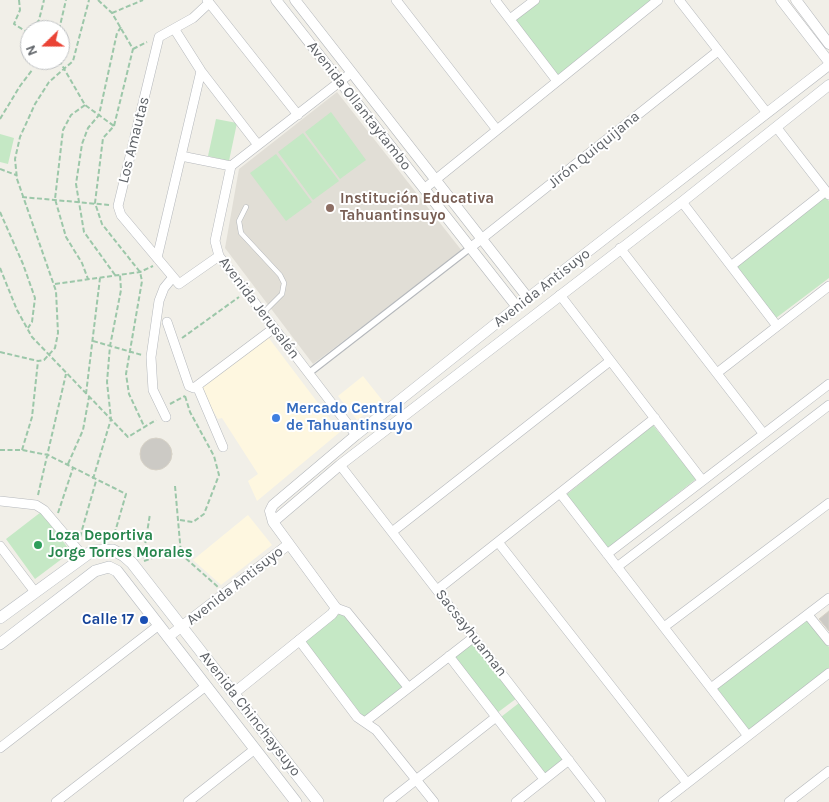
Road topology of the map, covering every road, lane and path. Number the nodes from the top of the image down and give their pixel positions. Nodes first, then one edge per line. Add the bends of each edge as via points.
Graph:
1 (19, 0) edge
2 (44, 0) edge
3 (66, 0) edge
4 (89, 0) edge
5 (98, 0) edge
6 (143, 0) edge
7 (276, 0) edge
8 (295, 0) edge
9 (396, 0) edge
10 (495, 0) edge
11 (535, 0) edge
12 (658, 0) edge
13 (679, 0) edge
14 (781, 0) edge
15 (796, 0) edge
16 (208, 2) edge
17 (112, 14) junction
18 (39, 20) edge
19 (61, 20) edge
20 (510, 20) junction
21 (121, 26) junction
22 (20, 28) edge
23 (175, 30) junction
24 (159, 37) junction
25 (829, 44) edge
26 (133, 49) junction
27 (718, 51) junction
28 (829, 63) edge
29 (70, 64) edge
30 (33, 70) edge
31 (63, 70) edge
32 (66, 70) edge
33 (201, 71) junction
34 (351, 73) junction
35 (557, 81) junction
36 (340, 82) junction
37 (829, 85) edge
38 (84, 105) junction
39 (766, 113) junction
40 (99, 115) junction
41 (298, 115) junction
42 (0, 119) edge
43 (114, 126) junction
44 (777, 128) junction
45 (497, 130) junction
46 (258, 145) junction
47 (181, 156) junction
48 (231, 166) junction
49 (0, 169) edge
50 (16, 175) junction
51 (435, 180) junction
52 (424, 189) junction
53 (827, 193) edge
54 (22, 197) junction
55 (55, 199) junction
56 (77, 201) junction
57 (682, 202) junction
58 (95, 203) junction
59 (118, 206) junction
60 (246, 207) dead end
61 (0, 212) edge
62 (483, 239) junction
63 (470, 248) junction
64 (620, 248) junction
65 (220, 256) junction
66 (157, 258) junction
67 (731, 266) junction
68 (0, 268) edge
69 (140, 272) junction
70 (120, 275) junction
71 (115, 276) junction
72 (4, 278) junction
73 (100, 278) junction
74 (0, 279) edge
75 (88, 279) junction
76 (176, 280) junction
77 (54, 284) junction
78 (829, 286) edge
79 (247, 291) junction
80 (560, 296) junction
81 (528, 298) junction
82 (517, 307) junction
83 (263, 313) junction
84 (167, 322) dead end
85 (777, 326) junction
86 (28, 328) junction
87 (274, 328) junction
88 (92, 341) junction
89 (175, 344) junction
90 (110, 346) junction
91 (129, 351) junction
92 (0, 352) edge
93 (49, 357) junction
94 (151, 357) junction
95 (38, 361) junction
96 (610, 361) junction
97 (309, 373) junction
98 (717, 373) junction
99 (66, 374) junction
100 (829, 384) edge
101 (193, 386) junction
102 (86, 394) junction
103 (89, 397) junction
104 (829, 405) edge
105 (162, 409) junction
106 (166, 417) joint
107 (654, 418) junction
108 (111, 419) junction
109 (144, 426) junction
110 (763, 433) junction
111 (356, 435) junction
112 (223, 447) dead end
113 (0, 450) edge
114 (22, 450) junction
115 (48, 455) junction
116 (68, 464) junction
117 (340, 465) junction
118 (74, 467) junction
119 (93, 479) junction
120 (702, 480) junction
121 (96, 481) junction
122 (175, 486) dead end
123 (560, 493) junction
124 (0, 501) edge
125 (829, 503) edge
126 (36, 505) junction
127 (150, 514) dead end
128 (180, 520) junction
129 (55, 522) junction
130 (273, 522) junction
131 (392, 532) junction
132 (498, 542) junction
133 (73, 544) junction
134 (289, 544) junction
135 (0, 546) edge
136 (110, 550) junction
137 (181, 554) junction
138 (607, 554) junction
139 (83, 556) junction
140 (617, 567) junction
141 (437, 590) junction
142 (35, 592) junction
143 (225, 594) junction
144 (829, 598) edge
145 (336, 608) junction
146 (808, 615) junction
147 (0, 618) edge
148 (159, 625) junction
149 (182, 627) junction
150 (664, 627) junction
151 (168, 637) junction
152 (474, 637) junction
153 (299, 640) junction
154 (829, 641) edge
155 (0, 644) edge
156 (449, 656) junction
157 (829, 673) edge
158 (206, 686) junction
159 (408, 688) junction
160 (711, 688) junction
161 (234, 693) junction
162 (496, 717) junction
163 (366, 721) junction
164 (748, 736) junction
165 (0, 748) edge
166 (255, 749) junction
167 (569, 760) junction
168 (829, 771) edge
169 (544, 779) junction
170 (416, 780) junction
171 (687, 784) junction
172 (56, 802) edge
173 (188, 802) edge
174 (296, 802) edge
175 (317, 802) edge
176 (388, 802) edge
177 (434, 802) edge
178 (516, 802) edge
179 (601, 802) edge
180 (663, 802) edge
181 (789, 802) edge

1 - 22 path via 20,10 14,24
2 - 18 path
3 - 19 path
4 - 29 path
5 - 17 path
6 - 17 path
7 - 36 street, Avenida Ollantaytambo
8 - 34 street, Avenida Ollantaytambo
9 - 45 street
10 - 20 street
11 - 20 street
12 - 35 street
13 - 27 street
14 - 28 street
15 - 25 street
16 - 23 street
16 - 41 street
17 - 21 path
20 - 35 street
21 - 26 path
21 - 40 path
23 - 24 street
23 - 33 street
24 - 26 path
24 - 59 street, Los Amautas
26 - 43 path
27 - 39 street
27 - 62 street, Jirón Quiquijana
28 - 39 street, Avenida Antisuyo
30 - 42 path
31 - 50 path via 49,82 27,120 16,148
32 - 38 path
33 - 46 street
33 - 47 street
34 - 36 street
34 - 51 street, Avenida Ollantaytambo
35 - 45 street
36 - 41 street
36 - 52 street, Avenida Ollantaytambo
37 - 44 street, Avenida Antisuyo
38 - 40 path
38 - 55 path via 71,115 63,130
39 - 81 street, Avenida Antisuyo
40 - 43 path
40 - 56 path via 88,128 82,144
41 - 46 street
43 - 58 path via 103,138
44 - 53 street
44 - 57 street, Avenida Antisuyo
45 - 51 street
46 - 48 street
47 - 48 street
47 - 66 street
48 - 65 street, Avenida Jerusalén via 215,242
49 - 50 path
50 - 54 path
51 - 52 street
51 - 62 street, Avenida Ollantaytambo
52 - 63 street, Avenida Ollantaytambo
53 - 67 street
54 - 55 path
54 - 77 path
55 - 56 path
55 - 75 path via 66,237
56 - 58 path
56 - 71 path via 84,232
57 - 64 street, Avenida Antisuyo
57 - 67 street
58 - 59 path
58 - 69 path via 102,224
59 - 66 street via 121,215
60 - 83 lane via 239,221 241,233 284,283 282,294
61 - 86 path via 34,298 32,322
62 - 63 street, Jirón Quiquijana
62 - 81 street, Avenida Ollantaytambo
63 - 82 street, Avenida Ollantaytambo
63 - 97 street
64 - 80 street, Avenida Antisuyo
64 - 98 street
65 - 76 street
65 - 79 street, Avenida Jerusalén
66 - 69 path via 156,265
66 - 76 street
67 - 85 street
68 - 72 path
69 - 70 path
69 - 91 path via 142,292
70 - 71 path
70 - 90 path via 121,290
71 - 73 path
72 - 74 path
72 - 86 path
73 - 75 path
73 - 88 path
75 - 77 path
76 - 94 street via 164,288 159,300
77 - 93 path via 58,333
78 - 85 street
79 - 83 street, Avenida Jerusalén
79 - 89 path
80 - 96 street
80 - 117 street, Avenida Antisuyo
81 - 82 street, Avenida Antisuyo
82 - 111 street, Avenida Antisuyo
83 - 87 street, Avenida Jerusalén
84 - 89 street
85 - 98 street
86 - 93 path
87 - 97 street, Avenida Jerusalén
87 - 101 street
88 - 90 path
88 - 102 path
89 - 101 street
90 - 91 path
90 - 108 path via 107,382
91 - 94 path
91 - 109 path via 126,374 129,394
92 - 95 path
93 - 95 path
93 - 99 path
94 - 105 street via 153,390
95 - 114 path via 32,417
96 - 107 street
96 - 131 street
97 - 111 street, Avenida Jerusalén
98 - 110 street
99 - 102 path
99 - 115 path
100 - 110 street
101 - 112 street
102 - 103 path
103 - 108 path
103 - 116 path via 83,430
104 - 140 street
105 - 106 street
105 - 128 path via 185,396 214,456 219,475 204,514 193,522
106 - 109 path
107 - 120 street
107 - 123 street
108 - 109 path via 128,437
108 - 119 path
110 - 120 street
111 - 130 street, Avenida Antisuyo via 273,505 270,511
113 - 114 path
114 - 115 path
115 - 116 path
115 - 126 path
116 - 118 path
117 - 130 street, Avenida Antisuyo
117 - 131 street, Sacsayhuaman
118 - 119 path
118 - 129 path
119 - 121 path
120 - 138 street
121 - 133 path via 80,538
121 - 136 path via 126,494
122 - 128 path
123 - 132 street
123 - 138 street
124 - 126 street
125 - 150 street
126 - 129 street
127 - 137 path via 142,561 167,553
128 - 137 path
129 - 133 street
130 - 134 street, Avenida Antisuyo
131 - 141 street, Sacsayhuaman
132 - 141 street
132 - 171 street
133 - 139 street
134 - 143 street, Avenida Antisuyo
134 - 145 street, Avenida Antisuyo
135 - 142 street
136 - 139 main road via 101,549
136 - 149 main road, Avenida Antisuyo via 132,563
137 - 143 path
138 - 140 street
139 - 142 main road
140 - 150 street
141 - 152 street, Sacsayhuaman
142 - 147 main road
143 - 149 street, Avenida Antisuyo
144 - 146 street
145 - 153 street
145 - 159 street via 347,612
146 - 154 street
146 - 160 street
148 - 151 main road
148 - 155 main road via 117,571 103,567
148 - 165 street
149 - 151 street, Avenida Antisuyo
149 - 161 main road, Avenida Chinchaysuyo
150 - 160 street
151 - 158 main road, Avenida Chinchaysuyo
152 - 156 street
152 - 167 street, Sacsayhuaman
153 - 161 street
153 - 163 street via 357,717
156 - 159 street
156 - 162 street
157 - 164 street
158 - 166 main road, Avenida Chinchaysuyo
158 - 172 street
159 - 163 street
160 - 164 street
161 - 175 main road, Avenida Chinchaysuyo
162 - 169 street
162 - 170 street
163 - 170 street
164 - 171 street
166 - 173 street
166 - 174 main road, Avenida Chinchaysuyo
167 - 169 street
167 - 179 street, Sacsayhuaman
168 - 181 street
169 - 178 street
170 - 176 street
170 - 177 street
171 - 180 street

